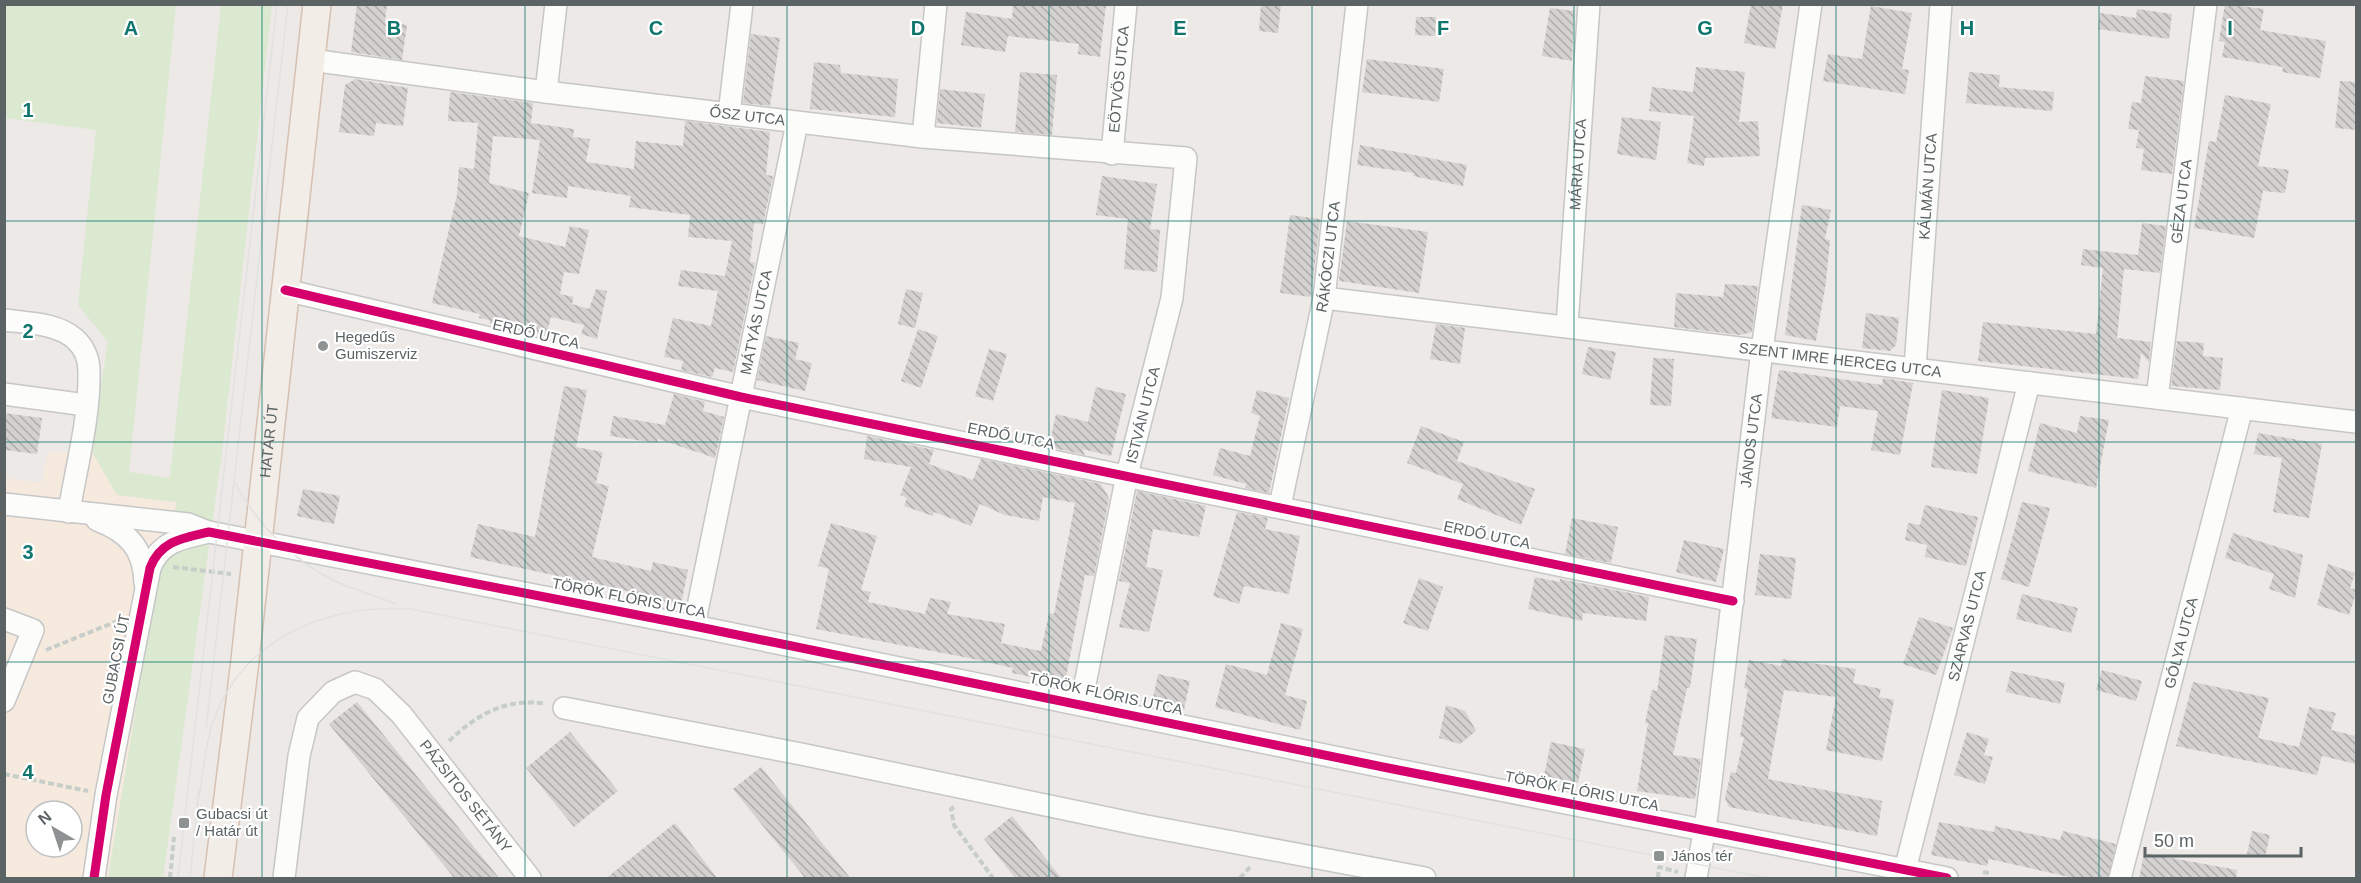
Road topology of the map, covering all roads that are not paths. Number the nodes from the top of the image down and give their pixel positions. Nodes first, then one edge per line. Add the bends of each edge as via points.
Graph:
1 (317, 4) edge
2 (556, 4) edge
3 (742, 4) edge
4 (936, 4) edge
5 (1126, 4) edge
6 (1357, 4) edge
7 (1589, 4) edge
8 (1811, 4) edge
9 (1941, 4) edge
10 (2206, 4) edge
11 (311, 60) junction
12 (546, 92) junction
13 (729, 114) junction
14 (797, 123) junction
15 (923, 137) junction
16 (1112, 154) junction
17 (1186, 158) joint
18 (285, 290) junction
19 (1324, 298) junction
20 (4, 320) edge
21 (1568, 326) junction
22 (1762, 350) junction
23 (1915, 368) junction
24 (2029, 382) junction
25 (4, 394) edge
26 (741, 396) junction
27 (2157, 398) junction
28 (86, 405) junction
29 (2242, 408) junction
30 (2356, 422) edge
31 (1127, 475) junction
32 (4, 504) edge
33 (1280, 506) junction
34 (75, 513) junction
35 (208, 532) junction
36 (258, 543) junction
37 (145, 590) junction
38 (1733, 601) junction
39 (4, 619) edge
40 (694, 626) junction
41 (4, 700) edge
42 (1081, 704) junction
43 (564, 708) road end
44 (1704, 831) junction
45 (1905, 870) junction
46 (94, 879) edge
47 (218, 879) edge
48 (284, 879) edge
49 (530, 879) edge
50 (1425, 879) edge
51 (1696, 879) edge
52 (1947, 879) edge
53 (2120, 879) edge

1 - 11 main road, HATÁR ÚT
2 - 12 street
3 - 13 street
4 - 15 street
5 - 16 street, EÖTVÖS UTCA
6 - 19 street, RÁKÓCZI UTCA
7 - 21 street, MÁRIA UTCA
8 - 22 street, JÁNOS UTCA
9 - 23 street, KÁLMÁN UTCA
10 - 27 street, GÉZA UTCA
11 - 12 street, ŐSZ UTCA
11 - 18 main road, HATÁR ÚT
12 - 13 street, ŐSZ UTCA
13 - 14 street, ŐSZ UTCA
14 - 15 street, ŐSZ UTCA
14 - 26 street, MÁTYÁS UTCA
15 - 16 street, ŐSZ UTCA
16 - 17 street, ŐSZ UTCA
17 - 31 street, ISTVÁN UTCA via 1172,298
18 - 26 street, ERDŐ UTCA
18 - 36 main road, HATÁR ÚT
19 - 21 street, SZENT IMRE HERCEG UTCA
19 - 33 street, RÁKÓCZI UTCA
20 - 28 street via 48,326 75,339 89,365
21 - 22 street, SZENT IMRE HERCEG UTCA
22 - 23 street, SZENT IMRE HERCEG UTCA
22 - 38 street, JÁNOS UTCA
23 - 24 street, SZENT IMRE HERCEG UTCA
24 - 27 street, SZENT IMRE HERCEG UTCA
24 - 45 street, SZARVAS UTCA
25 - 28 street
26 - 31 street, ERDŐ UTCA
26 - 40 street, MÁTYÁS UTCA
27 - 29 street, SZENT IMRE HERCEG UTCA
28 - 34 street
29 - 30 street, SZENT IMRE HERCEG UTCA
29 - 53 street, GÓLYA UTCA
31 - 33 street, ERDŐ UTCA
31 - 42 street, ISTVÁN UTCA
32 - 34 street
33 - 38 street, ERDŐ UTCA
34 - 35 street via 188,524
34 - 37 street via 121,530 128,537 140,558
35 - 36 street
35 - 37 street, GUBACSI ÚT via 165,545 151,564
36 - 40 street, TÖRÖK FLÓRIS UTCA
36 - 47 main road, HATÁR ÚT
37 - 46 street, GUBACSI ÚT
38 - 44 street, JÁNOS UTCA
39 - 41 street via 33,630
40 - 42 street, TÖRÖK FLÓRIS UTCA
42 - 44 street, TÖRÖK FLÓRIS UTCA
43 - 50 street
44 - 45 street, TÖRÖK FLÓRIS UTCA
44 - 51 street, JÁNOS UTCA
45 - 52 street, TÖRÖK FLÓRIS UTCA
48 - 49 street, PÁZSITOS SÉTÁNY via 304,729 313,710 333,692 355,682 375,689 401,714

